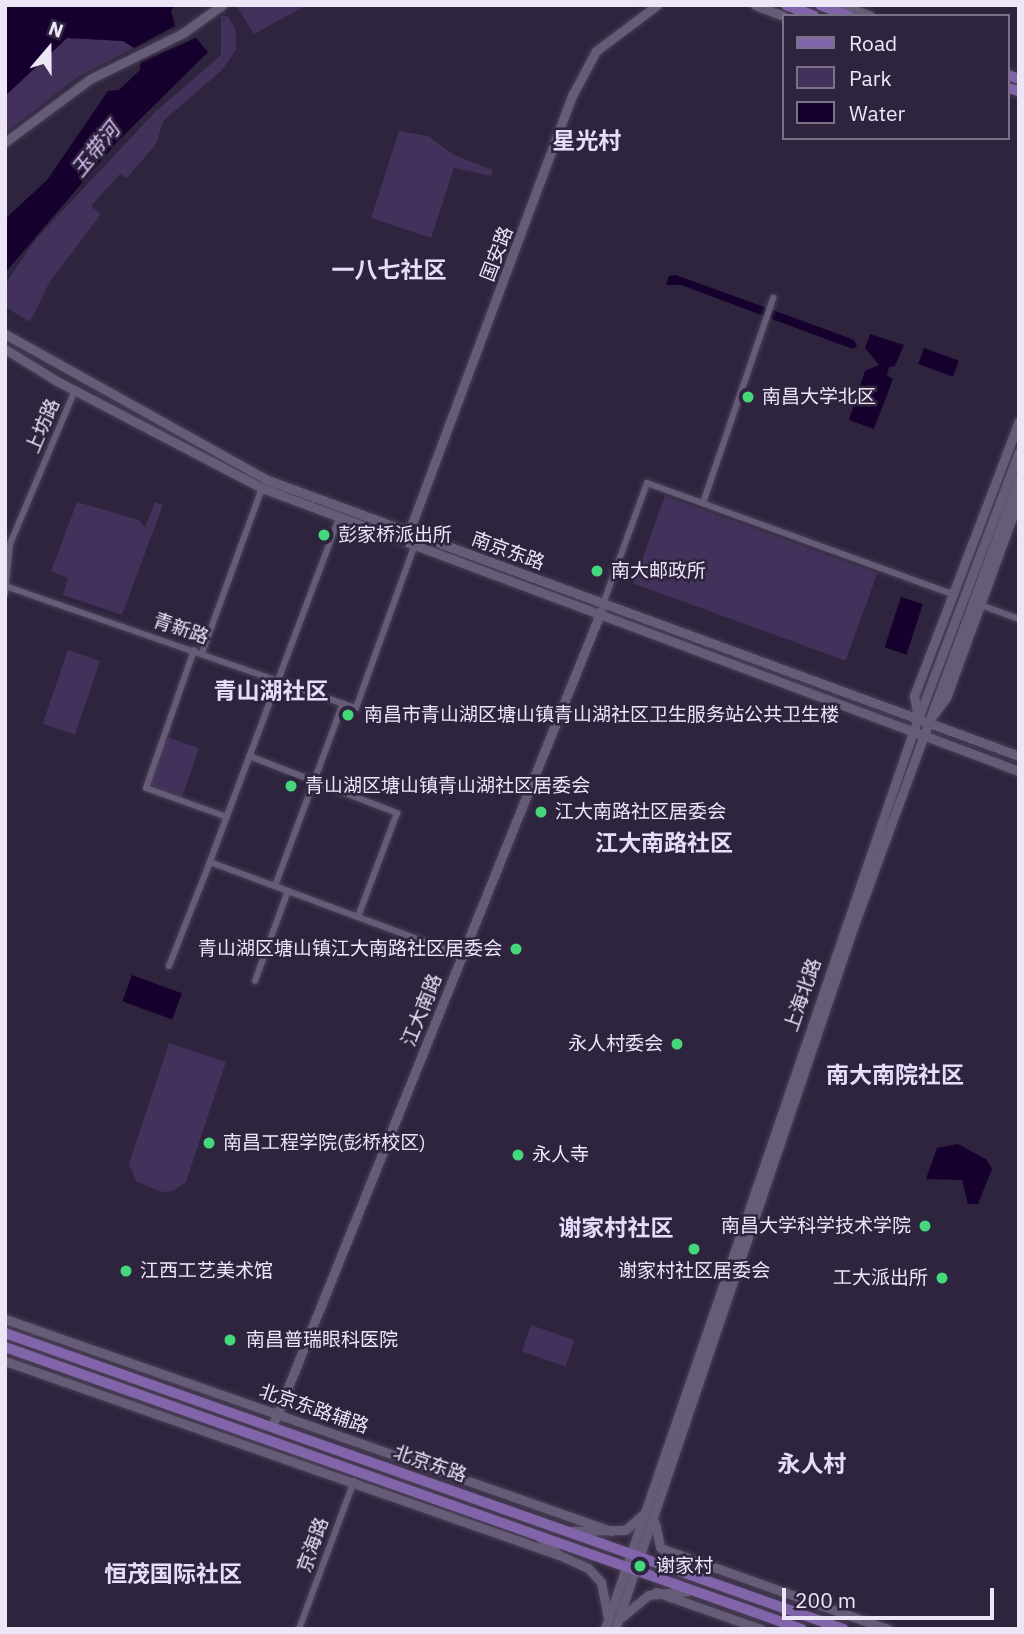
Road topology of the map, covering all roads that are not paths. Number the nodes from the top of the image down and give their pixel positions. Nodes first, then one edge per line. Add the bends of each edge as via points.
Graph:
1 (222, 5) edge
2 (657, 5) edge
3 (755, 5) edge
4 (786, 5) edge
5 (820, 5) edge
6 (842, 5) edge
7 (809, 14) edge
8 (843, 14) edge
9 (865, 14) edge
10 (782, 15) edge
11 (5, 142) edge
12 (772, 301) dead end
13 (5, 334) edge
14 (5, 349) edge
15 (75, 390) junction
16 (1019, 421) edge
17 (1019, 452) edge
18 (1019, 477) edge
19 (262, 488) junction
20 (1019, 498) edge
21 (703, 503) junction
22 (339, 518) junction
23 (411, 539) junction
24 (7, 590) edge
25 (958, 596) junction
26 (976, 603) junction
27 (603, 604) junction
28 (599, 615) junction
29 (1019, 619) edge
30 (194, 650) junction
31 (202, 653) junction
32 (278, 680) junction
33 (343, 703) junction
34 (923, 720) junction
35 (918, 734) junction
36 (249, 756) junction
37 (1019, 757) edge
38 (1019, 771) edge
39 (314, 780) junction
40 (227, 817) junction
41 (210, 862) junction
42 (275, 886) junction
43 (288, 891) junction
44 (358, 917) junction
45 (463, 956) junction
46 (169, 966) dead end
47 (255, 981) dead end
48 (5, 1319) edge
49 (5, 1333) edge
50 (5, 1347) edge
51 (5, 1361) edge
52 (277, 1415) junction
53 (272, 1427) junction
54 (357, 1473) junction
55 (353, 1484) junction
56 (649, 1505) junction
57 (654, 1517) junction
58 (565, 1531) junction
59 (611, 1531) junction
60 (537, 1535) junction
61 (663, 1549) junction
62 (559, 1555) junction
63 (636, 1556) junction
64 (632, 1569) junction
65 (692, 1576) junction
66 (695, 1591) junction
67 (656, 1592) junction
68 (611, 1626) edge
69 (299, 1629) edge
70 (761, 1629) edge
71 (802, 1629) edge
72 (843, 1629) edge
73 (888, 1629) edge

1 - 11 main road via 175,37 90,79
2 - 23 main road, 国安路 via 596,51 573,94
3 - 10 main road
4 - 7 main road
5 - 8 main road
6 - 9 main road
12 - 21 street
13 - 23 main road, 南京东路 via 265,479
14 - 15 main road, 南京东路
15 - 19 main road, 南京东路
15 - 24 street, 上坊路 via 10,544
16 - 25 main road
17 - 25 main road, 上海北路
18 - 26 main road, 上海北路
19 - 22 main road, 南京东路
19 - 31 street
20 - 26 main road
21 - 25 street
21 - 27 street via 647,483
22 - 23 main road, 南京东路
22 - 32 street
23 - 27 main road, 南京东路
23 - 28 main road, 南京东路
23 - 33 street via 356,708
24 - 30 street, 青新路
25 - 26 street
25 - 34 main road, 上海北路
26 - 29 street
26 - 34 main road, 上海北路
27 - 28 main road, 江大南路
27 - 34 main road, 南京东路
28 - 35 main road, 南京东路
28 - 45 main road, 江大南路
30 - 31 street, 青新路
30 - 40 street via 146,789
31 - 32 street, 青新路
32 - 33 street, 青新路
32 - 36 street
33 - 39 street
34 - 35 main road, 上海北路
34 - 37 main road, 南京东路
35 - 38 main road, 南京东路
35 - 56 main road, 上海北路
35 - 57 main road, 上海北路
36 - 39 street
36 - 40 street
39 - 42 street
39 - 44 street via 397,813
40 - 41 street
41 - 42 street
41 - 46 street
42 - 43 street
43 - 44 street
43 - 47 street
44 - 45 street
45 - 52 main road, 江大南路
48 - 52 main road, 北京东路辅路
49 - 53 main road, 北京东路
50 - 54 main road, 北京东路
51 - 55 main road
52 - 53 main road, 江大南路
52 - 59 main road, 北京东路辅路
53 - 58 main road, 北京东路
54 - 55 street, 京海路
54 - 60 main road, 北京东路
55 - 62 main road
55 - 69 street, 京海路
56 - 59 main road via 631,1527
56 - 63 main road, 上海北路
57 - 61 main road
57 - 63 main road, 上海北路
58 - 59 main road
58 - 63 main road, 北京东路
60 - 62 main road
60 - 64 main road, 北京东路
61 - 65 main road
61 - 73 main road
62 - 68 main road via 588,1568 601,1581
63 - 64 main road
63 - 65 main road, 北京东路
64 - 66 main road, 北京东路
64 - 68 main road
65 - 72 main road, 北京东路
66 - 67 main road
66 - 71 main road, 北京东路
67 - 68 main road via 633,1604
67 - 70 main road

